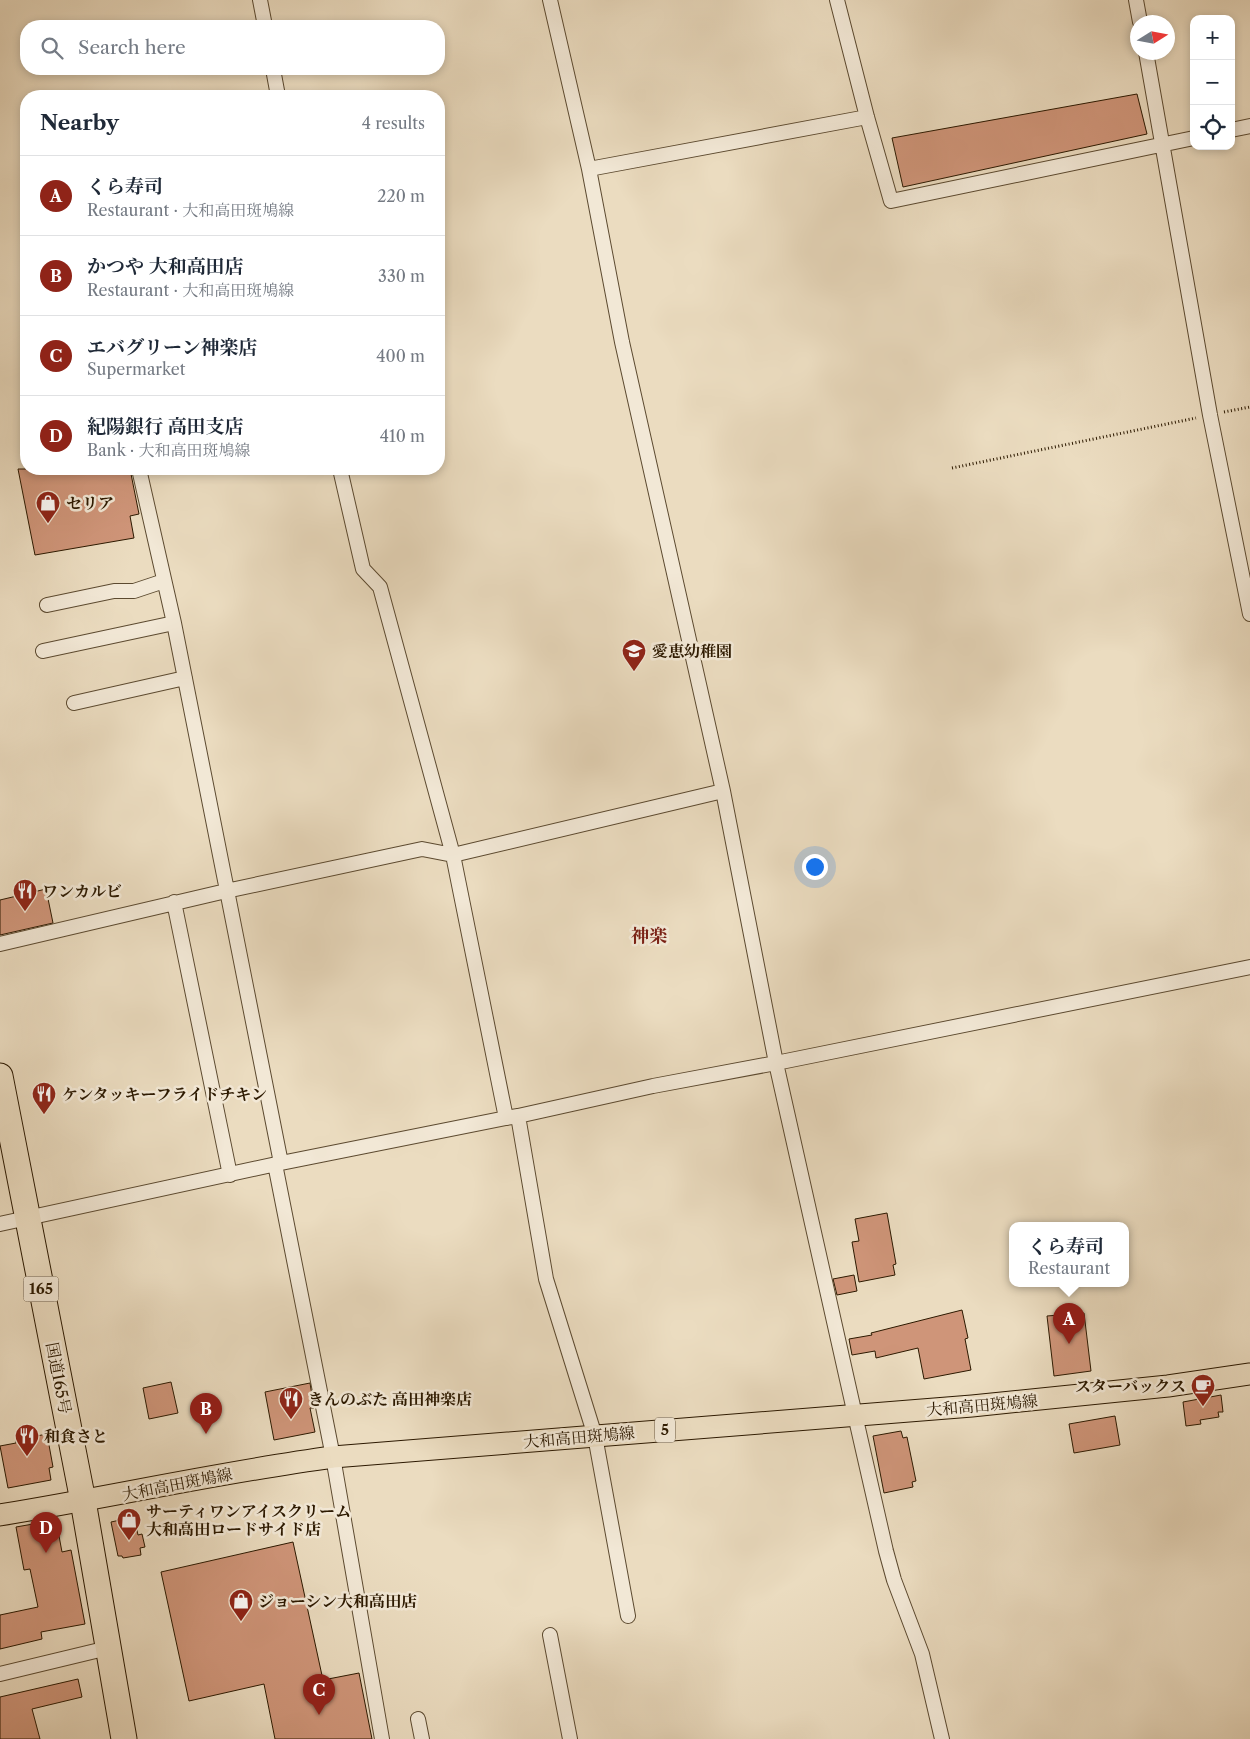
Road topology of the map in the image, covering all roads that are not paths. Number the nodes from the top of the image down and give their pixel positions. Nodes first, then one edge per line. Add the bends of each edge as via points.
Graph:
1 (260, 0) edge
2 (550, 0) edge
3 (837, 0) edge
4 (1136, 0) edge
5 (1139, 15) edge
6 (264, 20) edge
7 (1147, 60) edge
8 (274, 75) edge
9 (277, 90) edge
10 (867, 117) junction
11 (1250, 126) edge
12 (1235, 129) edge
13 (1190, 139) edge
14 (1163, 144) junction
15 (590, 169) junction
16 (140, 475) edge
17 (341, 475) edge
18 (164, 581) junction
19 (47, 605) dead end
20 (1250, 614) edge
21 (174, 623) junction
22 (43, 652) dead end
23 (184, 678) junction
24 (74, 703) dead end
25 (723, 791) junction
26 (453, 855) junction
27 (226, 891) junction
28 (174, 902) junction
29 (0, 944) edge
30 (1250, 966) edge
31 (776, 1063) junction
32 (0, 1076) edge
33 (512, 1117) junction
34 (278, 1163) junction
35 (230, 1175) junction
36 (28, 1218) junction
37 (0, 1224) edge
38 (1250, 1374) edge
39 (855, 1415) junction
40 (594, 1436) junction
41 (333, 1457) junction
42 (83, 1501) junction
43 (0, 1515) edge
44 (628, 1616) dead end
45 (550, 1635) dead end
46 (108, 1648) junction
47 (0, 1674) edge
48 (418, 1719) dead end
49 (124, 1739) edge
50 (382, 1739) edge
51 (422, 1739) edge
52 (570, 1739) edge
53 (942, 1739) edge

1 - 6 street
2 - 15 street
3 - 10 street
4 - 5 street
7 - 14 street
8 - 9 street
10 - 14 street via 891,201
10 - 15 street
11 - 12 street
13 - 14 street
14 - 20 street via 1210,415
15 - 25 street via 624,351
16 - 18 street
17 - 26 street via 363,569 380,587
18 - 19 street via 134,591 114,591
18 - 21 street
21 - 22 street
21 - 23 street
23 - 24 street
23 - 27 street
25 - 26 street
25 - 31 street
26 - 27 street via 422,849
26 - 33 street
27 - 28 street
27 - 34 street
28 - 29 street
28 - 35 street
30 - 31 street
31 - 33 street
31 - 39 street
32 - 36 highway, 国道165号 / 165
33 - 34 street
33 - 40 street via 546,1279
34 - 35 street
34 - 41 street
35 - 36 street
36 - 37 street
36 - 42 highway, 国道165号 / 165
38 - 39 main road, 大和高田斑鳩線 / 5 via 1066,1397
39 - 40 main road, 大和高田斑鳩線 / 5
39 - 53 street via 886,1552 922,1654
40 - 41 main road, 大和高田斑鳩線 / 5
40 - 44 street
41 - 42 main road, 大和高田斑鳩線 / 5
41 - 50 street
42 - 43 main road, 大和高田斑鳩線 / 5
42 - 46 highway, 国道165号 / 165
45 - 52 street
46 - 47 street
46 - 49 highway, 国道165号 / 165
48 - 51 street

